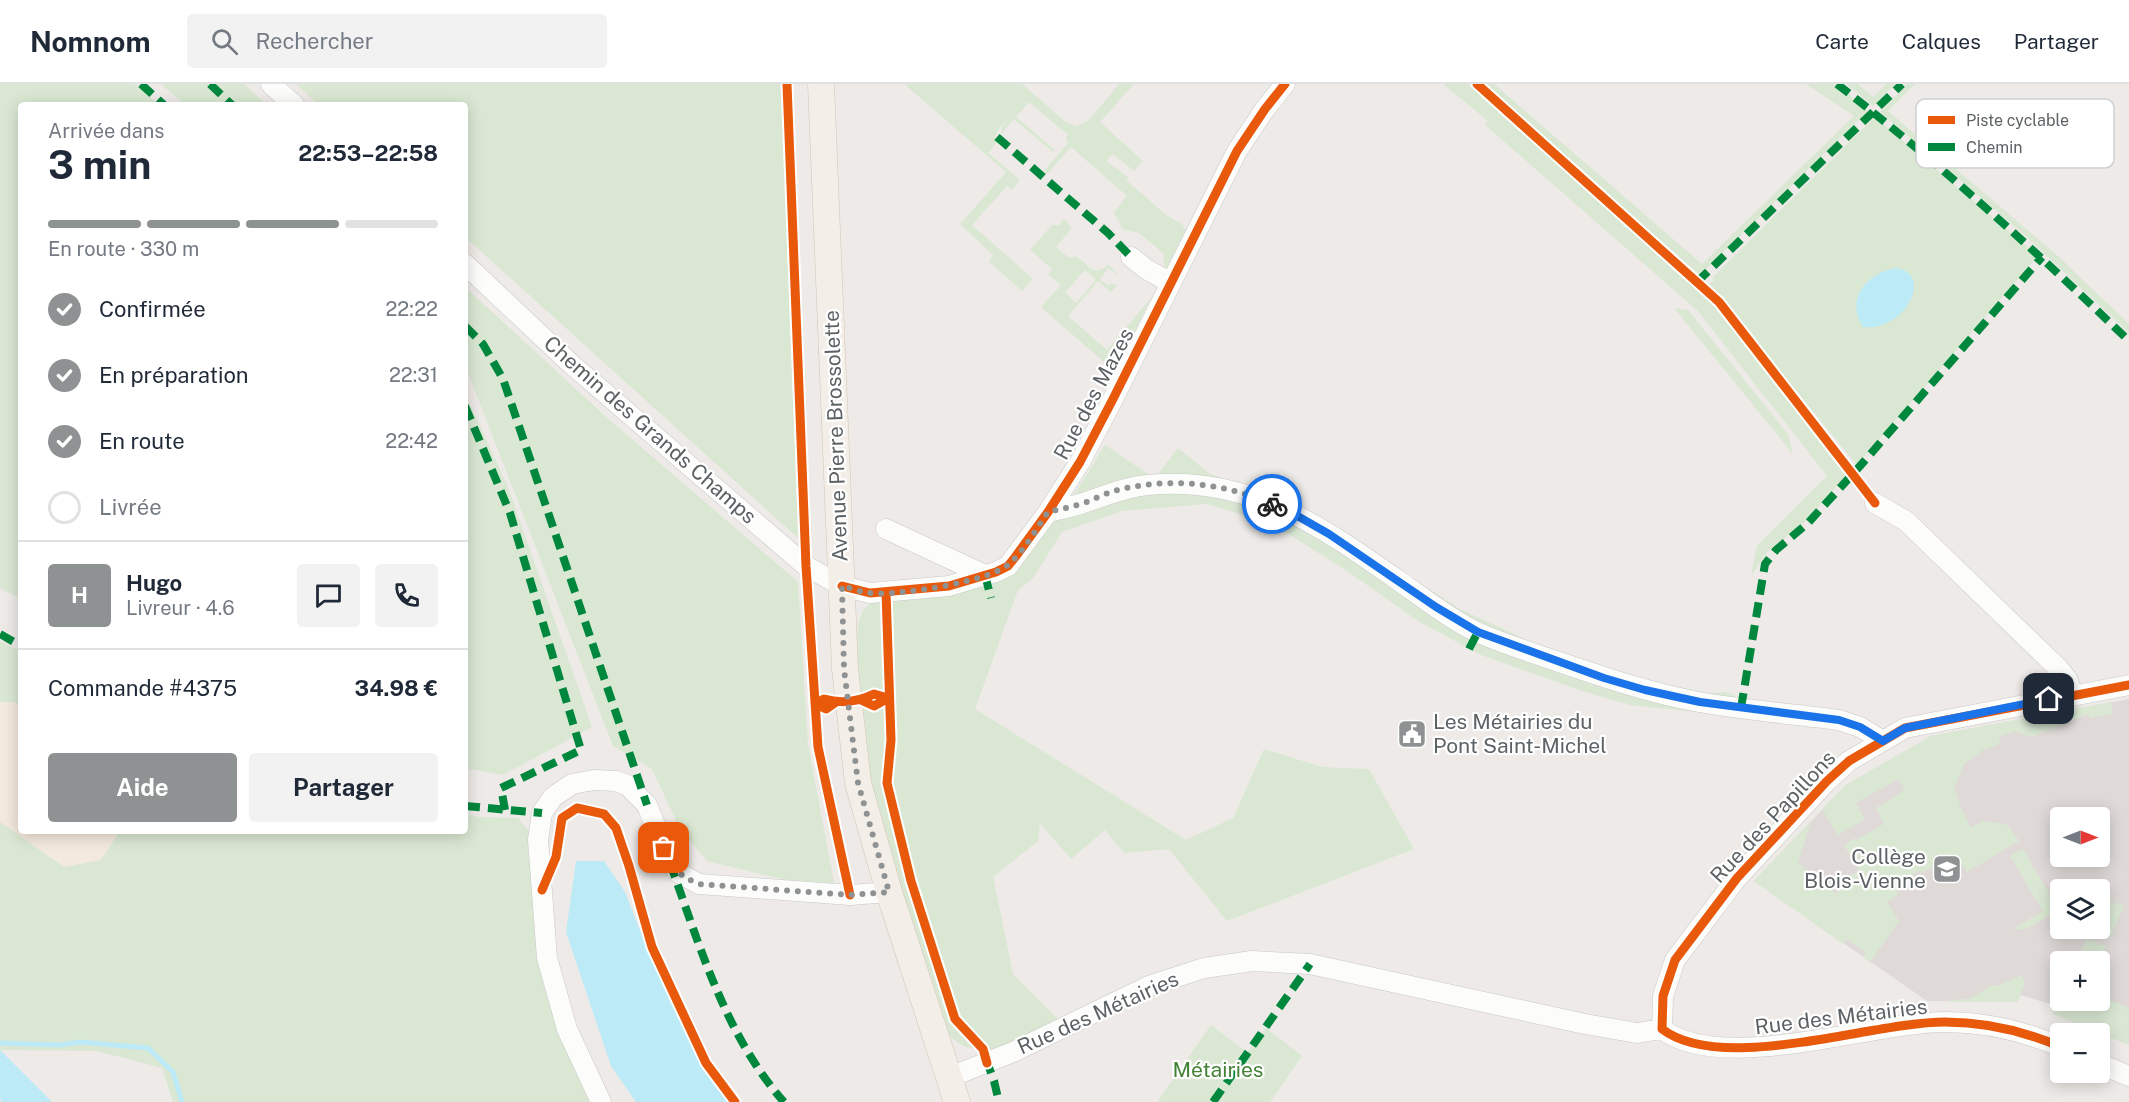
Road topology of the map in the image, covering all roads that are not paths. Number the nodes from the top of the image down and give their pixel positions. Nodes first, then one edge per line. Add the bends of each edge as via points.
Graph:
1 (271, 84) edge
2 (821, 84) edge
3 (1285, 84) edge
4 (291, 102) edge
5 (1131, 257) dead end
6 (468, 267) edge
7 (1171, 283) junction
8 (1875, 503) dead end
9 (1048, 512) junction
10 (886, 529) dead end
11 (985, 575) junction
12 (842, 586) junction
13 (2129, 685) edge
14 (2073, 695) junction
15 (1883, 741) junction
16 (889, 892) junction
17 (1662, 1029) junction
18 (2050, 1042) edge
19 (2110, 1068) edge
20 (2129, 1076) edge
21 (950, 1077) junction
22 (601, 1102) edge
23 (957, 1102) edge

1 - 4 street
2 - 12 main road, Avenue Pierre Brossolette
3 - 7 street, Rue des Mazes via 1237,151
5 - 7 street
6 - 12 street, Chemin des Grands Champs via 570,363 806,566
7 - 9 street, Rue des Mazes via 1096,430
8 - 14 street via 1906,521 2058,668
9 - 11 street, Rue des Mazes via 1008,566
9 - 15 street via 1145,485 1176,483 1233,490 1264,500 1320,529 1478,632 1645,690 1700,702 1839,720
10 - 11 street
11 - 12 street, Rue des Mazes via 949,586 870,593
12 - 16 main road, Avenue Pierre Brossolette via 844,669 858,783
13 - 14 street, Rue des Papillons
14 - 15 street, Rue des Papillons via 1905,728
15 - 17 street, Rue des Papillons via 1850,760 1827,781 1737,878 1675,960 1663,996
16 - 21 main road, Avenue Pierre Brossolette
16 - 22 street via 850,895 699,884 670,864 647,805 627,785 594,780 572,784 553,797 542,813 538,840 548,958 567,1029
17 - 18 street, Rue des Métairies via 1673,1038 1693,1044 1740,1047 1796,1043 1906,1025 1975,1023
17 - 21 street, Rue des Métairies via 1637,1033 1310,964 1252,961 1203,968 1149,986 1013,1052
19 - 20 street
21 - 23 main road, Avenue Pierre Brossolette

